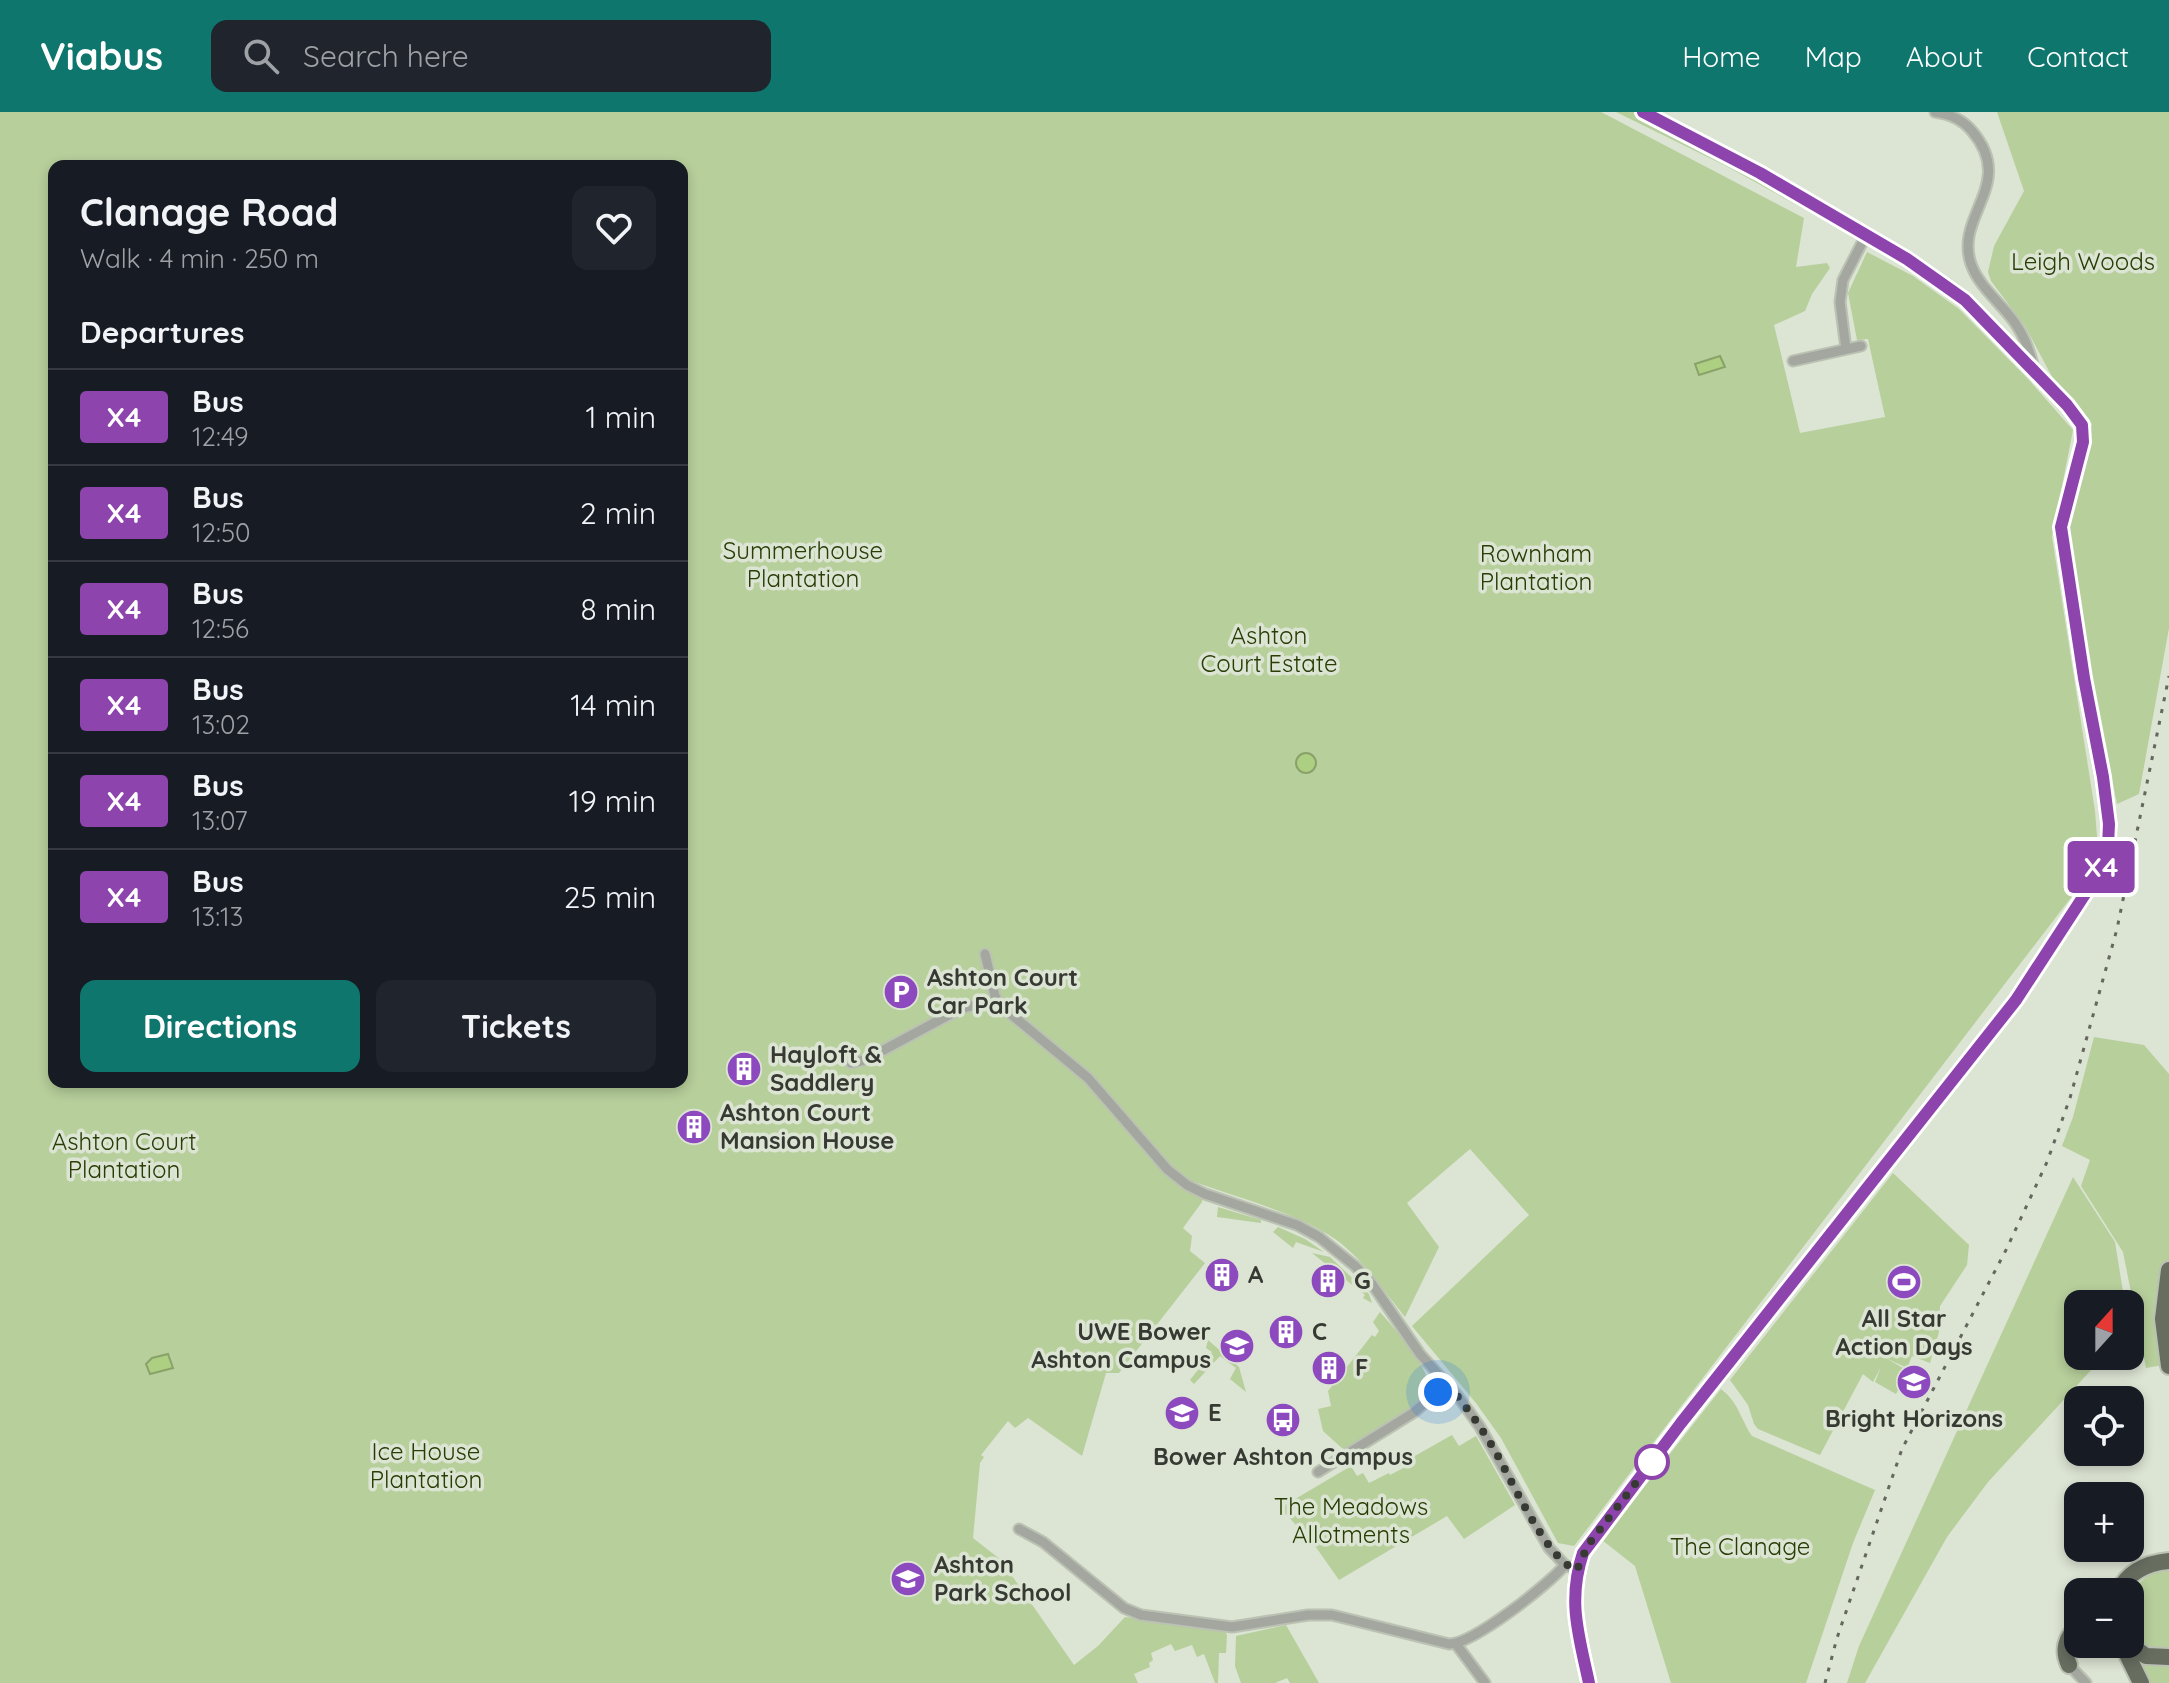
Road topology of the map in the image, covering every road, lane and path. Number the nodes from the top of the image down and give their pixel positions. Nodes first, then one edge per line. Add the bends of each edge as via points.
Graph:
1 (1643, 112) edge
2 (1935, 112) edge
3 (1866, 235) junction
4 (1861, 346) dead end
5 (1846, 349) junction
6 (1793, 361) dead end
7 (2035, 372) junction
8 (985, 954) dead end
9 (1001, 1006) junction
10 (851, 1063) dead end
11 (2169, 1270) edge
12 (2169, 1366) edge
13 (1447, 1384) junction
14 (1318, 1472) dead end
15 (1019, 1529) dead end
16 (2169, 1561) edge
17 (1571, 1568) junction
18 (2127, 1578) edge
19 (1456, 1644) junction
20 (2144, 1655) edge
21 (2169, 1657) edge
22 (2066, 1658) edge
23 (2129, 1658) edge
24 (2069, 1665) joint
25 (1485, 1683) edge
26 (1589, 1683) edge
27 (2086, 1683) edge
28 (2141, 1683) edge

1 - 3 main road
2 - 7 street via 1955,116 1968,126 1988,157 1989,178 1968,255 1973,272 2015,323
3 - 5 street via 1843,280
3 - 7 main road via 1965,300
4 - 5 street
5 - 6 street
7 - 17 main road via 2082,425 2083,442 2061,527 2109,824 2100,871 2016,1000
8 - 9 street
9 - 10 street via 990,1002 962,1008
9 - 13 street via 1088,1078 1187,1185 1297,1225 1343,1255 1372,1284
11 - 12 highway via 2163,1319
13 - 14 street via 1413,1413
13 - 17 street via 1487,1437 1549,1548
15 - 19 street via 1043,1542 1124,1608 1141,1615 1232,1627 1324,1614
16 - 18 highway via 2138,1569
17 - 19 street
17 - 26 main road
19 - 25 street
20 - 21 highway
22 - 24 highway
23 - 28 highway
24 - 27 street

